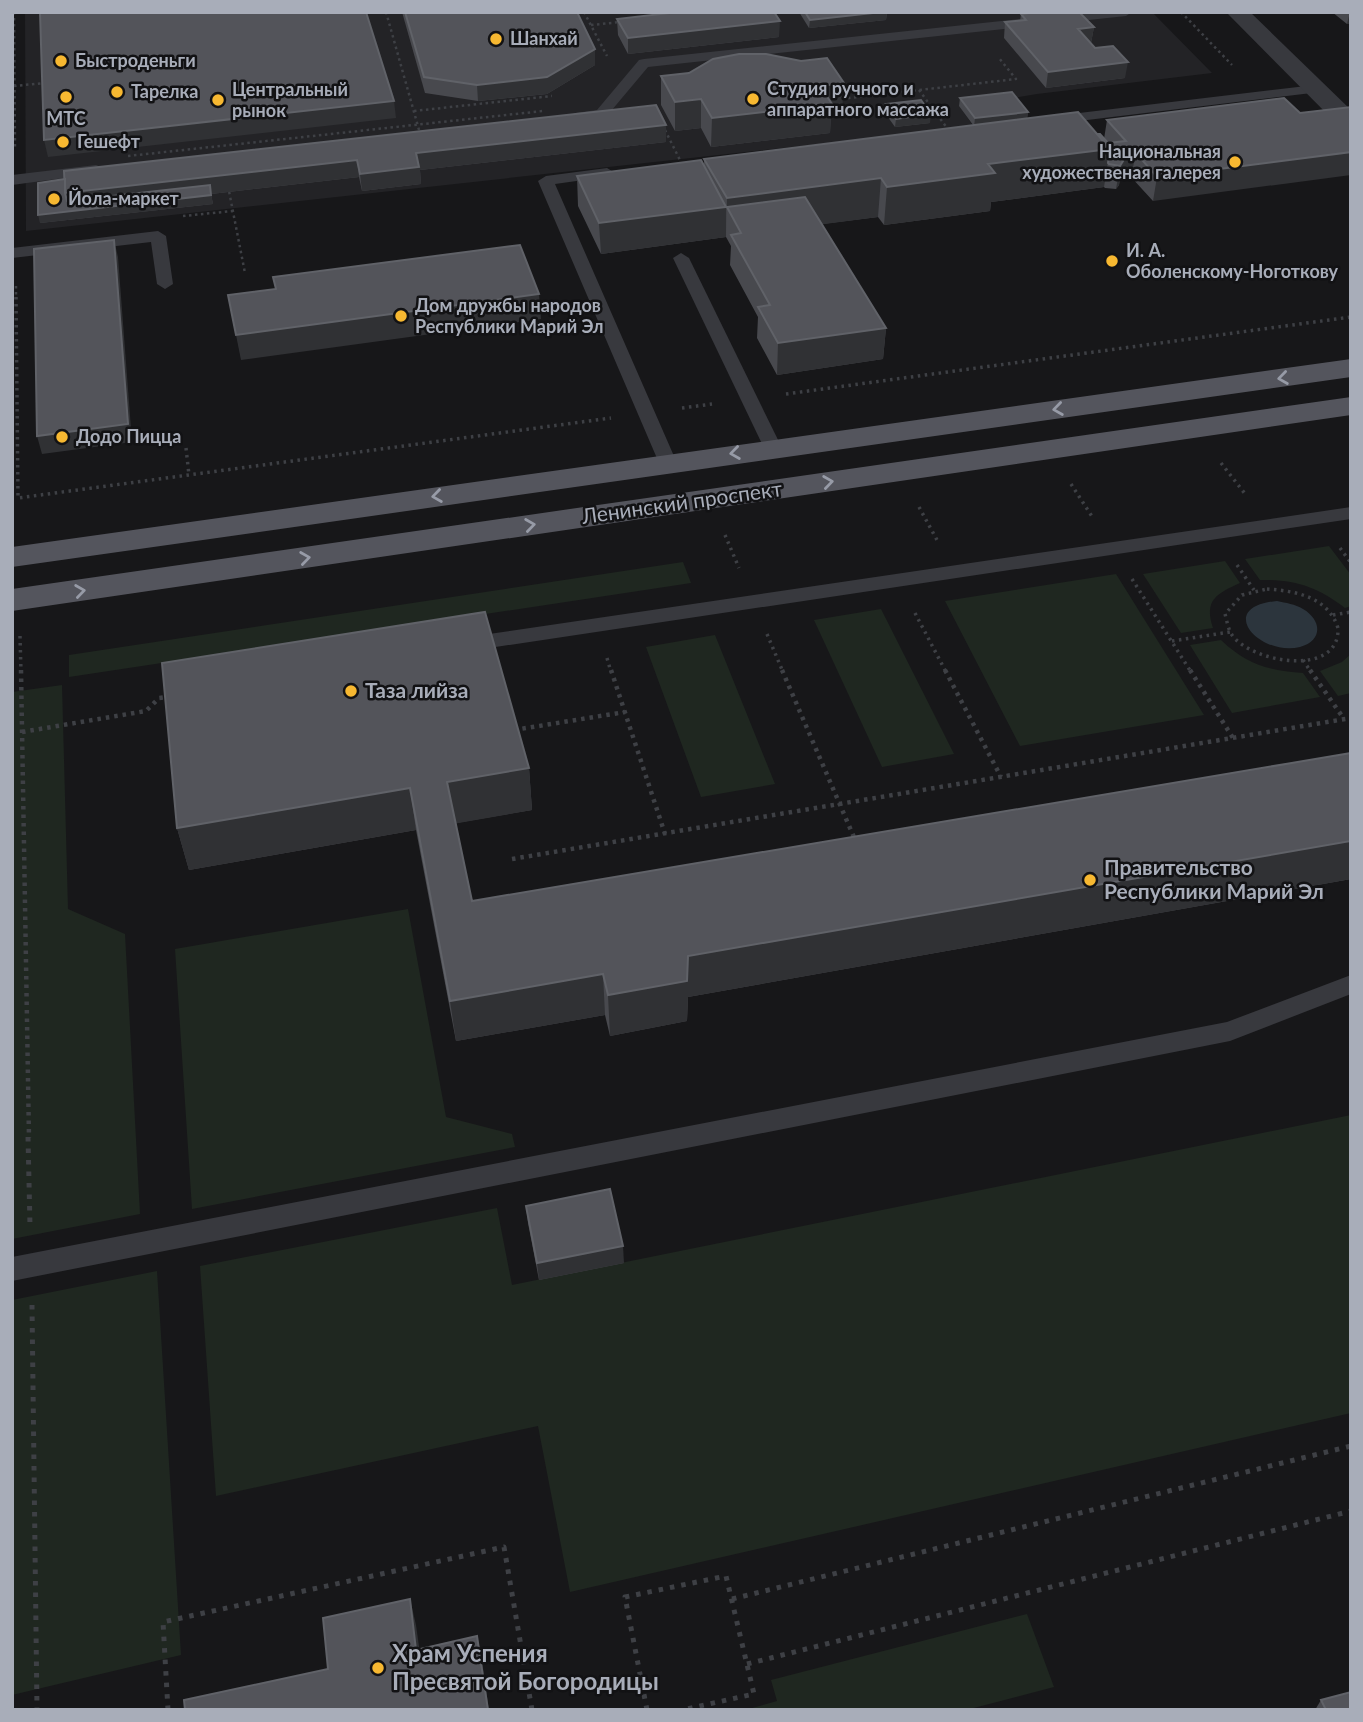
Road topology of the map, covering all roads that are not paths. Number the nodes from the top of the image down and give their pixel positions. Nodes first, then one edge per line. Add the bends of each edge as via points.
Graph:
1 (1126, 12) edge
2 (1237, 12) edge
3 (1315, 89) junction
4 (560, 119) edge
5 (1033, 122) edge
6 (1351, 124) edge
7 (114, 163) edge
8 (682, 164) edge
9 (12, 180) edge
10 (12, 253) edge
11 (681, 258) edge
12 (165, 284) dead end
13 (1351, 368) edge
14 (1351, 406) edge
15 (773, 448) junction
16 (668, 463) junction
17 (1351, 513) edge
18 (12, 557) edge
19 (12, 600) edge
20 (489, 641) edge
21 (1351, 985) edge
22 (22, 1267) edge

1 - 4 lane via 644,63 601,114
2 - 3 street
3 - 5 lane
3 - 6 street
7 - 9 lane
8 - 16 lane via 546,181
10 - 12 lane via 158,236
11 - 15 lane
13 -> 15 main road, Ленинский проспект
19 -> 14 main road, Ленинский проспект
15 -> 16 main road, Ленинский проспект
16 -> 18 main road, Ленинский проспект
17 - 20 lane
21 - 22 lane via 1230,1031

